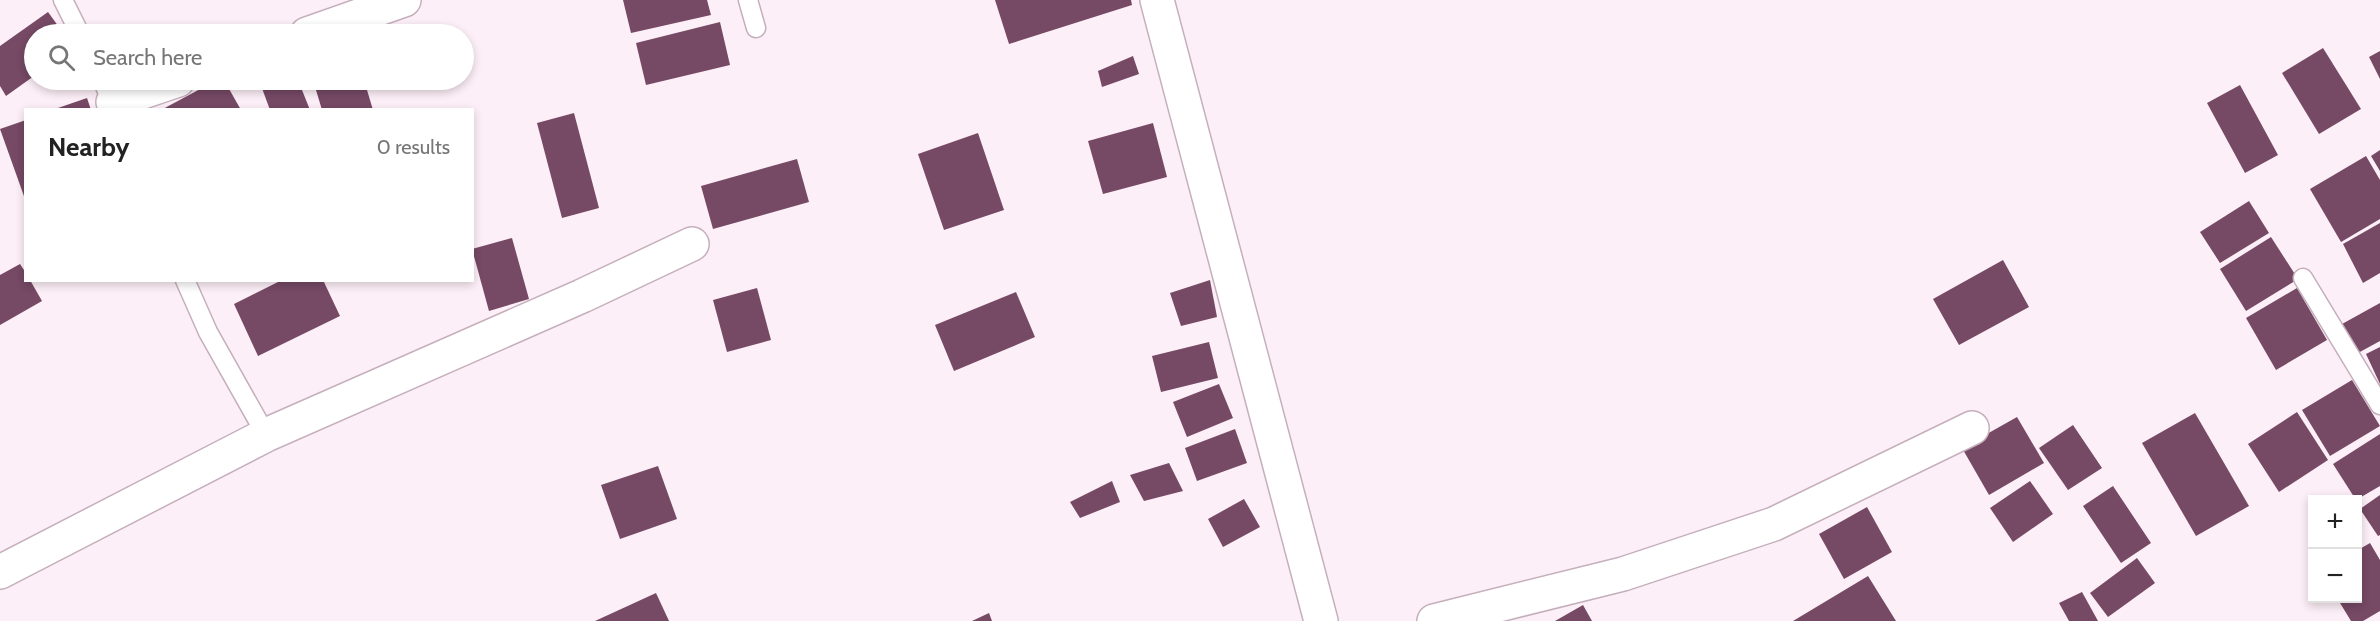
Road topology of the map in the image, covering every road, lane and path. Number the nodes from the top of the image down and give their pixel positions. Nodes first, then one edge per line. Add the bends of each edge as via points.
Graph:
1 (63, 0) edge
2 (404, 0) edge
3 (748, 0) edge
4 (1157, 0) edge
5 (75, 24) edge
6 (336, 24) edge
7 (756, 28) dead end
8 (138, 90) edge
9 (110, 97) edge
10 (692, 244) dead end
11 (2303, 278) dead end
12 (186, 282) edge
13 (2380, 405) edge
14 (1972, 428) dead end
15 (266, 435) junction
16 (0, 572) edge
17 (1321, 621) edge
18 (1434, 621) edge

1 - 5 lane
2 - 6 street
3 - 7 lane
4 - 17 street
8 - 9 street
10 - 15 street
11 - 13 lane
12 - 15 lane via 208,332
14 - 18 street via 1774,524 1623,574
15 - 16 street

